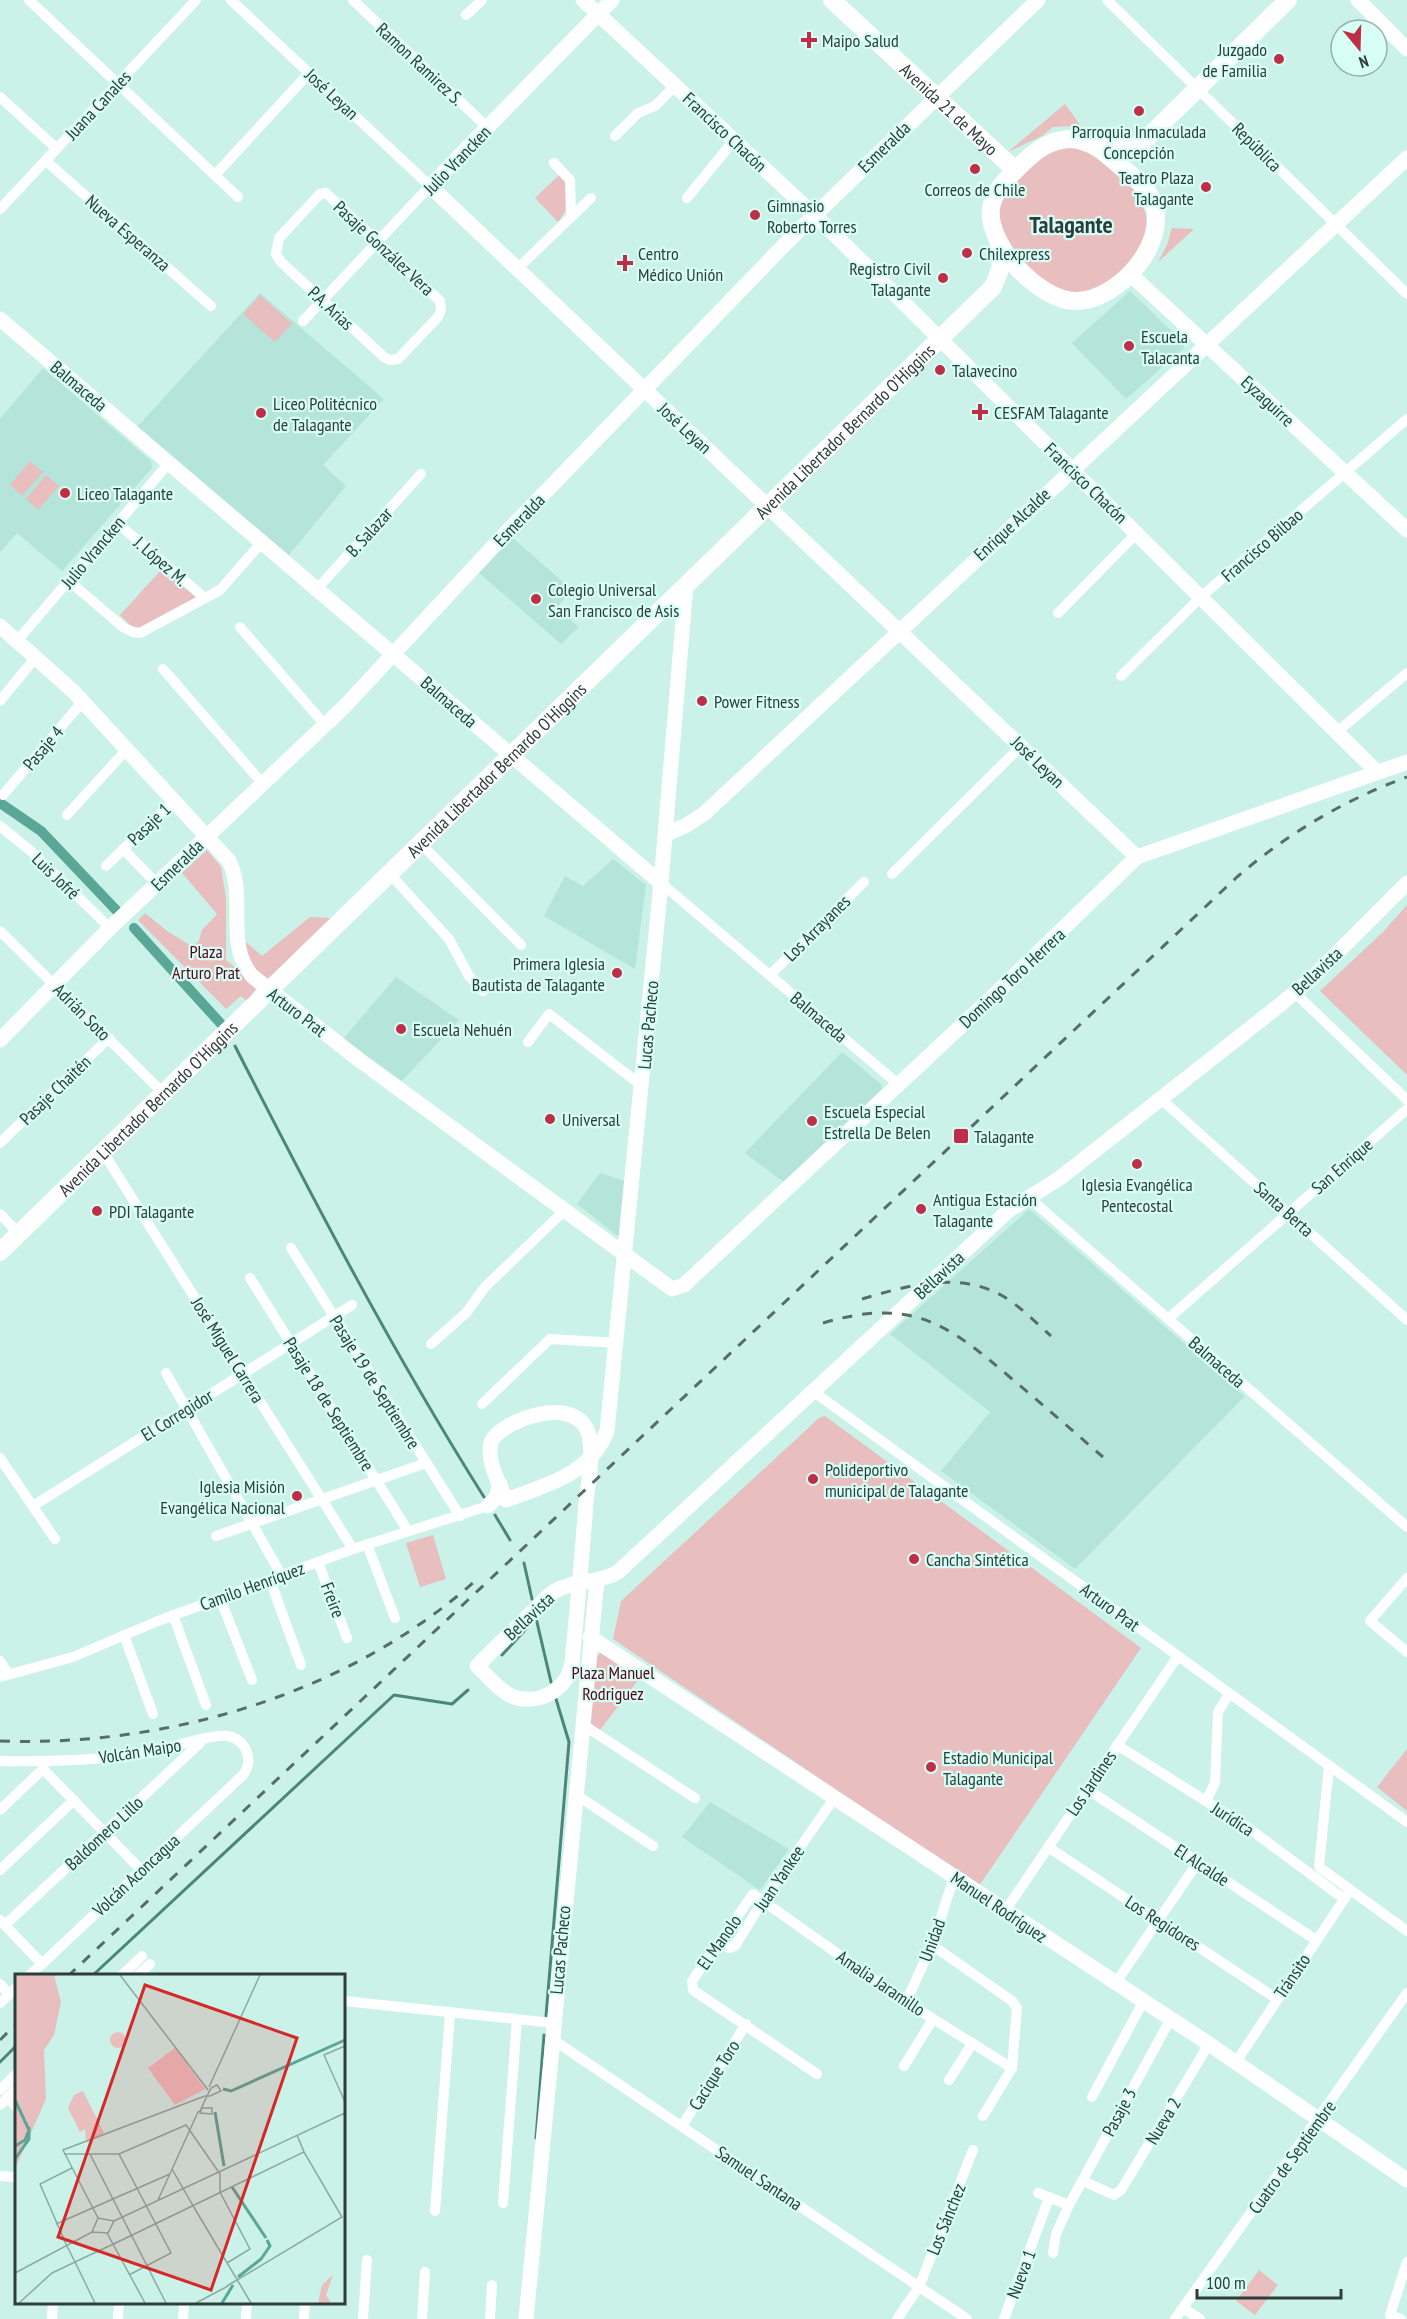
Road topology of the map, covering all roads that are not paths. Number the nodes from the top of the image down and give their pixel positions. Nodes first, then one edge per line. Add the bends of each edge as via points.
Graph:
1 (28, 0) edge
2 (196, 0) edge
3 (231, 0) edge
4 (353, 0) edge
5 (482, 0) edge
6 (583, 0) edge
7 (612, 0) edge
8 (832, 0) edge
9 (1038, 0) edge
10 (1107, 0) edge
11 (1288, 0) edge
12 (1358, 0) edge
13 (598, 14) junction
14 (466, 15) dead end
15 (1407, 49) edge
16 (309, 73) junction
17 (118, 84) junction
18 (675, 86) junction
19 (1198, 89) junction
20 (936, 96) junction
21 (0, 97) edge
22 (488, 128) junction
23 (615, 136) dead end
24 (734, 140) junction
25 (1142, 144) junction
26 (1096, 146) junction
27 (57, 149) junction
28 (1407, 158) edge
29 (46, 161) junction
30 (554, 163) dead end
31 (1015, 170) junction
32 (215, 175) junction
33 (430, 186) junction
34 (1143, 186) junction
35 (238, 197) dead end
36 (591, 198) dead end
37 (687, 198) dead end
38 (0, 209) edge
39 (814, 215) junction
40 (572, 216) junction
41 (1335, 224) junction
42 (378, 241) junction
43 (999, 244) junction
44 (276, 249) joint
45 (517, 269) junction
46 (1129, 273) junction
47 (1036, 284) junction
48 (993, 287) junction
49 (1407, 294) edge
50 (322, 300) junction
51 (211, 306) dead end
52 (0, 319) edge
53 (303, 321) dead end
54 (939, 339) junction
55 (1206, 344) junction
56 (392, 360) joint
57 (645, 390) junction
58 (1407, 419) edge
59 (169, 463) junction
60 (1071, 469) junction
61 (1346, 473) junction
62 (421, 474) dead end
63 (767, 506) junction
64 (117, 523) junction
65 (1407, 530) edge
66 (1137, 533) junction
67 (262, 542) junction
68 (69, 581) junction
69 (686, 585) junction
70 (317, 589) junction
71 (1202, 596) junction
72 (205, 598) junction
73 (1058, 613) dead end
74 (0, 626) edge
75 (240, 627) dead end
76 (899, 630) junction
77 (17, 641) junction
78 (393, 654) junction
79 (36, 657) junction
80 (164, 669) dead end
81 (1407, 673) edge
82 (1121, 676) dead end
83 (0, 701) edge
84 (83, 701) junction
85 (325, 725) junction
86 (1337, 732) junction
87 (1022, 745) junction
88 (128, 748) junction
89 (510, 754) junction
90 (1407, 762) edge
91 (1377, 772) junction
92 (263, 784) junction
93 (3, 795) dead end
94 (175, 799) junction
95 (67, 815) dead end
96 (0, 826) edge
97 (666, 834) junction
98 (207, 836) junction
99 (420, 843) junction
100 (123, 849) junction
101 (1137, 857) junction
102 (106, 866) dead end
103 (389, 873) junction
104 (892, 874) dead end
105 (864, 882) dead end
106 (1407, 883) edge
107 (157, 884) junction
108 (661, 884) junction
109 (110, 928) junction
110 (0, 930) edge
111 (521, 945) dead end
112 (770, 975) junction
113 (55, 985) junction
114 (268, 991) junction
115 (483, 991) dead end
116 (1295, 993) junction
117 (109, 1038) junction
118 (0, 1040) edge
119 (528, 1042) dead end
120 (898, 1084) junction
121 (642, 1086) junction
122 (164, 1094) junction
123 (1161, 1099) junction
124 (1407, 1100) edge
125 (1407, 1109) edge
126 (0, 1143) edge
127 (103, 1152) junction
128 (1027, 1196) junction
129 (564, 1211) junction
130 (1288, 1213) junction
131 (0, 1214) edge
132 (19, 1234) junction
133 (291, 1248) dead end
134 (0, 1252) edge
135 (626, 1256) junction
136 (250, 1278) dead end
137 (675, 1289) joint
138 (352, 1305) dead end
139 (334, 1317) junction
140 (1168, 1319) junction
141 (1407, 1320) edge
142 (618, 1343) junction
143 (291, 1344) junction
144 (431, 1344) dead end
145 (166, 1373) dead end
146 (243, 1374) junction
147 (814, 1392) junction
148 (482, 1404) dead end
149 (187, 1409) junction
150 (0, 1458) edge
151 (426, 1463) junction
152 (377, 1480) junction
153 (500, 1484) junction
154 (523, 1493) junction
155 (322, 1499) junction
156 (506, 1500) junction
157 (33, 1506) junction
158 (488, 1506) junction
159 (460, 1516) junction
160 (252, 1524) junction
161 (1407, 1527) edge
162 (408, 1531) junction
163 (216, 1536) dead end
164 (55, 1539) dead end
165 (367, 1544) junction
166 (353, 1549) junction
167 (318, 1562) junction
168 (282, 1576) junction
169 (1407, 1578) edge
170 (270, 1580) junction
171 (597, 1580) junction
172 (220, 1598) junction
173 (173, 1615) junction
174 (395, 1618) dead end
175 (124, 1635) junction
176 (590, 1637) junction
177 (347, 1638) dead end
178 (1407, 1652) edge
179 (1178, 1656) junction
180 (0, 1661) edge
181 (301, 1665) dead end
182 (5, 1676) edge
183 (252, 1680) dead end
184 (1229, 1694) junction
185 (206, 1705) dead end
186 (153, 1714) dead end
187 (582, 1724) junction
188 (202, 1740) junction
189 (1117, 1745) junction
190 (0, 1761) edge
191 (44, 1765) junction
192 (1329, 1766) junction
193 (243, 1775) joint
194 (1087, 1789) junction
195 (575, 1794) junction
196 (835, 1797) junction
197 (695, 1798) dead end
198 (74, 1800) junction
199 (1206, 1802) junction
200 (0, 1810) edge
201 (1407, 1822) edge
202 (105, 1832) junction
203 (653, 1845) dead end
204 (1048, 1847) junction
205 (1198, 1862) junction
206 (0, 1870) edge
207 (141, 1870) junction
208 (954, 1877) junction
209 (753, 1894) joint
210 (1346, 1895) junction
211 (762, 1902) junction
212 (1005, 1911) junction
213 (1159, 1919) junction
214 (3, 1922) edge
215 (1407, 1931) edge
216 (1316, 1940) junction
217 (720, 1942) junction
218 (932, 1945) junction
219 (42, 1964) junction
220 (31, 1974) edge
221 (124, 1974) edge
222 (137, 1974) edge
223 (0, 1984) edge
224 (1115, 1984) junction
225 (13, 1991) edge
226 (1407, 1993) edge
227 (1277, 1999) junction
228 (345, 2001) edge
229 (906, 2002) junction
230 (1143, 2002) junction
231 (0, 2003) edge
232 (450, 2013) junction
233 (933, 2019) junction
234 (517, 2020) junction
235 (1170, 2020) junction
236 (553, 2023) junction
237 (746, 2024) junction
238 (552, 2039) junction
239 (972, 2044) junction
240 (1209, 2044) junction
241 (1236, 2062) junction
242 (904, 2066) dead end
243 (1012, 2068) junction
244 (818, 2074) dead end
245 (15, 2076) edge
246 (949, 2080) dead end
247 (15, 2090) edge
248 (1092, 2097) dead end
249 (2, 2098) edge
250 (15, 2106) edge
251 (983, 2116) dead end
252 (1318, 2120) junction
253 (682, 2126) junction
254 (973, 2150) dead end
255 (0, 2176) edge
256 (15, 2177) edge
257 (1407, 2180) edge
258 (1083, 2181) junction
259 (1038, 2193) dead end
260 (1049, 2198) junction
261 (503, 2203) dead end
262 (1069, 2205) junction
263 (435, 2211) dead end
264 (1039, 2228) junction
265 (1056, 2234) junction
266 (1053, 2253) dead end
267 (367, 2260) dead end
268 (1407, 2262) edge
269 (425, 2272) dead end
270 (492, 2285) dead end
271 (920, 2287) junction
272 (53, 2304) edge
273 (119, 2304) edge
274 (184, 2304) edge
275 (247, 2304) edge
276 (305, 2304) edge
277 (1184, 2308) junction
278 (52, 2319) edge
279 (118, 2319) edge
280 (183, 2319) edge
281 (246, 2319) edge
282 (304, 2319) edge
283 (363, 2319) edge
284 (422, 2319) edge
285 (490, 2319) edge
286 (526, 2319) edge
287 (897, 2319) edge
288 (967, 2319) edge
289 (1004, 2319) edge
290 (1175, 2319) edge
291 (1200, 2319) edge
292 (1401, 2319) edge

1 - 17 street
2 - 17 street, Juana Canales
3 - 16 street, José Leyan
4 - 22 street, Ramon Ramirez S.
5 - 14 street
6 - 13 street, Francisco Chacón
7 - 13 street, Julio Vrancken
8 - 20 main road, Avenida 21 de Mayo
9 - 20 street, Esmeralda
10 - 19 street, República
11 - 19 main road
12 - 15 street
13 - 18 street, Francisco Chacón
13 - 22 street, Julio Vrancken
16 - 32 street
16 - 33 street, José Leyan
17 - 27 street, Juana Canales
17 - 32 street
18 - 23 street
18 - 24 street, Francisco Chacón
19 - 25 main road
19 - 41 street, República
20 - 31 main road, Avenida 21 de Mayo
20 - 39 street, Esmeralda
21 - 27 street
22 - 33 street, Julio Vrancken
24 - 37 street
24 - 39 street, Francisco Chacón
25 - 26 main road via 1122,149
25 - 34 main road via 1138,163
26 - 31 main road via 1073,139 1053,141
26 - 34 main road
27 - 29 street, Juana Canales
28 - 41 street, Enrique Alcalde
29 - 38 street, Juana Canales
29 - 51 street, Nueva Esperanza
30 - 40 street via 570,180
31 - 43 main road via 992,204 992,228
32 - 35 street
33 - 42 street, Julio Vrancken
33 - 45 street, José Leyan
34 - 46 main road via 1154,204 1157,231 1147,253
36 - 40 street
39 - 54 street, Francisco Chacón
39 - 57 street, Esmeralda
40 - 45 street
41 - 49 street, República
41 - 55 street, Enrique Alcalde
42 - 44 street, Pasaje González Vera via 324,193 282,234
42 - 50 street, Julio Vrancken
42 - 56 street, Pasaje González Vera via 438,298 441,307 438,316 400,357
43 - 47 main road
43 - 48 main road via 1001,267
44 - 50 street, P.A. Arias via 282,262
45 - 57 street, José Leyan
46 - 47 main road via 1104,294 1083,300 1059,298
46 - 55 street, Eyzaguirre
47 - 48 main road via 1014,281
48 - 54 main road, Avenida Libertador Bernardo O'Higgins
50 - 53 street, Julio Vrancken
50 - 56 street, P.A. Arias
52 - 59 street, Balmaceda
54 - 60 street, Francisco Chacón
54 - 63 main road, Avenida Libertador Bernardo O'Higgins
55 - 60 street, Enrique Alcalde
55 - 61 street, Eyzaguirre
57 - 63 street, José Leyan
57 - 78 street, Esmeralda
58 - 61 street, Francisco Bilbao
59 - 64 street, Julio Vrancken
59 - 67 street, Balmaceda
60 - 66 street, Francisco Chacón
60 - 76 street, Enrique Alcalde
61 - 65 street, Eyzaguirre
61 - 71 street, Francisco Bilbao
62 - 70 street, B. Salazar
63 - 69 main road, Avenida Libertador Bernardo O'Higgins
63 - 76 street, José Leyan
64 - 68 street, Julio Vrancken
64 - 72 street, J. López M.
66 - 71 street, Francisco Chacón
66 - 73 street
67 - 70 street, Balmaceda
67 - 72 street via 230,582
68 - 72 street via 123,627 136,633
68 - 77 street, Julio Vrancken
69 - 89 main road, Avenida Libertador Bernardo O'Higgins
69 - 97 street, Lucas Pacheco
70 - 78 street, Balmaceda
71 - 82 street, Francisco Bilbao
71 - 86 street, Francisco Chacón
74 - 77 street, Arturo Prat
75 - 85 street
76 - 87 street, José Leyan
76 - 97 street, Enrique Alcalde via 705,813
77 - 79 street, Arturo Prat
78 - 85 street, Esmeralda
78 - 89 street, Balmaceda
79 - 83 street
79 - 84 street, Arturo Prat
80 - 92 street
81 - 86 street
84 - 88 street, Arturo Prat
84 - 93 street, Pasaje 4
85 - 92 street, Esmeralda
86 - 91 street, Francisco Chacón
87 - 101 street, José Leyan
87 - 104 street
88 - 94 street, Arturo Prat
88 - 95 street
89 - 99 main road, Avenida Libertador Bernardo O'Higgins
89 - 108 street, Balmaceda
90 - 91 street, Domingo Toro Herrera
91 - 101 street, Domingo Toro Herrera
92 - 98 street, Esmeralda
94 - 98 street, Arturo Prat
94 - 100 street, Pasaje 1
96 - 109 street, Luis Jofré
97 - 108 street, Lucas Pacheco
98 - 107 street, Esmeralda
98 - 114 street, Arturo Prat via 233,871 241,960
99 - 103 main road, Avenida Libertador Bernardo O'Higgins
99 - 111 street
100 - 102 street, Pasaje 1
100 - 107 street, Pasaje 1
101 - 120 street, Domingo Toro Herrera
103 - 114 main road, Avenida Libertador Bernardo O'Higgins
103 - 115 street via 449,939 469,976
105 - 112 street, Los Arrayanes
106 - 116 street, Bellavista
107 - 109 street, Esmeralda
108 - 112 street, Balmaceda
108 - 121 street, Lucas Pacheco
109 - 113 street, Esmeralda
110 - 113 street, Adrián Soto
112 - 120 street, Balmaceda
113 - 117 street, Adrián Soto
113 - 118 street, Esmeralda
114 - 122 main road, Avenida Libertador Bernardo O'Higgins
114 - 129 street, Arturo Prat
116 - 123 street, Bellavista
116 - 124 street
117 - 122 street, Adrián Soto
117 - 126 street, Pasaje Chaitén
119 - 121 street via 549,1014
120 - 137 street, Domingo Toro Herrera via 684,1285
121 - 135 street, Lucas Pacheco
122 - 127 main road, Avenida Libertador Bernardo O'Higgins
123 - 128 street, Bellavista via 1060,1178
123 - 130 street, Santa Berta
125 - 130 street, San Enrique
127 - 132 main road, Avenida Libertador Bernardo O'Higgins
127 - 146 street, José Miguel Carrera
128 - 140 street, Balmaceda
128 - 147 street, Bellavista
129 - 135 street, Arturo Prat
129 - 144 street
130 - 140 street, San Enrique
130 - 141 street, Santa Berta
131 - 132 street
132 - 134 main road, Avenida Libertador Bernardo O'Higgins
133 - 139 street, Pasaje 19 de Septiembre
135 - 137 street, Arturo Prat
135 - 142 street, Lucas Pacheco
136 - 143 street, Pasaje 18 de Septiembre
138 - 139 street, El Corregidor
139 - 143 street, El Corregidor
139 - 151 street, Pasaje 19 de Septiembre
140 - 161 street, Balmaceda
142 - 148 street via 550,1339
142 - 154 street, Lucas Pacheco via 609,1423 600,1447 574,1473
143 - 146 street, El Corregidor
143 - 152 street, Pasaje 18 de Septiembre
145 - 149 street
146 - 149 street, El Corregidor
146 - 155 street, José Miguel Carrera
147 - 171 street, Bellavista via 618,1572
147 - 179 street, Arturo Prat
149 - 157 street, El Corregidor
149 - 160 street
150 - 157 street
151 - 152 street
151 - 159 street, Pasaje 19 de Septiembre
152 - 155 street
152 - 162 street, Pasaje 18 de Septiembre
153 - 154 street
153 - 156 street
153 - 158 street via 496,1498
153 - 171 street, Bellavista via 491,1444 499,1431 561,1411 580,1420 588,1434 590,1465 572,1663 568,1676 547,1695 527,1700 506,1693 477,1666 552,1592 570,1585
154 - 156 street, Lucas Pacheco
155 - 160 street
155 - 166 street, José Miguel Carrera
156 - 158 street, Camilo Henríquez
157 - 164 street
158 - 159 street, Camilo Henríquez
159 - 162 street, Camilo Henríquez
160 - 163 street
160 - 168 street
162 - 165 street, Camilo Henríquez
165 - 166 street, Camilo Henríquez
165 - 174 street
166 - 167 street, Camilo Henríquez
167 - 168 street, Camilo Henríquez
167 - 177 street, Freire
168 - 170 street, Camilo Henríquez
169 - 178 street via 1370,1621
170 - 172 street, Camilo Henríquez
170 - 181 street
171 - 176 street, Lucas Pacheco
172 - 173 street, Camilo Henríquez
172 - 183 street
173 - 175 street, Camilo Henríquez
173 - 185 street
175 - 182 street, Camilo Henríquez via 73,1657
175 - 186 street
176 - 187 street, Lucas Pacheco
176 - 196 street, Manuel Rodríguez
179 - 184 street, Arturo Prat
179 - 189 street, Los Jardines
180 - 182 street
184 - 192 street, Arturo Prat
184 - 199 street via 1219,1710 1215,1783
187 - 195 street, Lucas Pacheco
187 - 197 street
188 - 191 street, Volcán Maipo via 150,1752
188 - 193 street, Volcán Maipo via 222,1735 237,1740 248,1755
188 - 202 street, Baldomero Lillo
189 - 194 street, Los Jardines
189 - 199 street, Jurídica
190 - 191 street, Volcán Maipo
191 - 198 street
191 - 200 street
192 - 201 street, Arturo Prat
192 - 210 street via 1319,1867
193 - 207 street, Volcán Aconcagua
194 - 204 street, Los Jardines
194 - 205 street, El Alcalde
195 - 203 street
195 - 236 street, Lucas Pacheco
196 - 208 street, Manuel Rodríguez
196 - 211 street, Juan Yankee
198 - 202 street
198 - 206 street
199 - 210 street, Jurídica
202 - 207 street
202 - 214 street, Baldomero Lillo
204 - 212 street, Los Jardines
204 - 213 street, Los Regidores
205 - 213 street
205 - 216 street, El Alcalde
207 - 219 street, Volcán Aconcagua
208 - 212 street, Manuel Rodríguez
208 - 218 street, Unidad
209 - 211 street, Amalia Jaramillo
209 - 217 street, El Manolo
210 - 215 street
210 - 216 street, Tránsito
211 - 217 street, Juan Yankee via 733,1948
211 - 229 street, Amalia Jaramillo
212 - 224 street, Manuel Rodríguez
213 - 224 street
213 - 227 street, Los Regidores
214 - 219 street
216 - 227 street, Tránsito
217 - 237 street, El Manolo via 692,1981 694,1992
218 - 229 street, Unidad
218 - 243 street via 1015,2005 1018,2013
219 - 220 street, Volcán Aconcagua
221 - 222 street via 146,1960
223 - 225 street
224 - 230 street, Manuel Rodríguez
225 - 231 street
226 - 252 street, Cuatro de Septiembre
227 - 241 street, Tránsito
228 - 232 street
229 - 233 street, Amalia Jaramillo
230 - 235 street, Manuel Rodríguez
230 - 248 street
232 - 234 street
232 - 263 street
233 - 239 street, Amalia Jaramillo
233 - 242 street
234 - 236 street
234 - 261 street
235 - 240 street, Manuel Rodríguez
235 - 258 street, Pasaje 3
236 - 238 street, Lucas Pacheco
237 - 244 street
237 - 253 street, Cacique Toro
238 - 253 street, Samuel Santana
238 - 286 street, Lucas Pacheco
239 - 243 street, Amalia Jaramillo
239 - 246 street
240 - 241 street, Manuel Rodríguez
240 - 258 street, Nueva 2 via 1121,2190 1114,2195
241 - 252 street, Manuel Rodríguez
243 - 251 street
245 - 249 street
247 - 249 street
249 - 250 street
252 - 257 street, Manuel Rodríguez
252 - 277 street, Cuatro de Septiembre
253 - 271 street, Samuel Santana
254 - 271 street, Los Sánchez
255 - 256 street
258 - 262 street, Pasaje 3
259 - 260 street
260 - 262 street
260 - 264 street, Nueva 1
262 - 265 street, Pasaje 3
264 - 265 street
264 - 289 street, Nueva 1
265 - 266 street, Pasaje 3
267 - 283 street
268 - 292 street via 1390,2315
269 - 284 street
270 - 285 street
271 - 287 street, Los Sánchez
271 - 288 street, Samuel Santana
272 - 278 street
273 - 279 street
274 - 280 street
275 - 281 street
276 - 282 street
277 - 290 street, Cuatro de Septiembre
277 - 291 street

